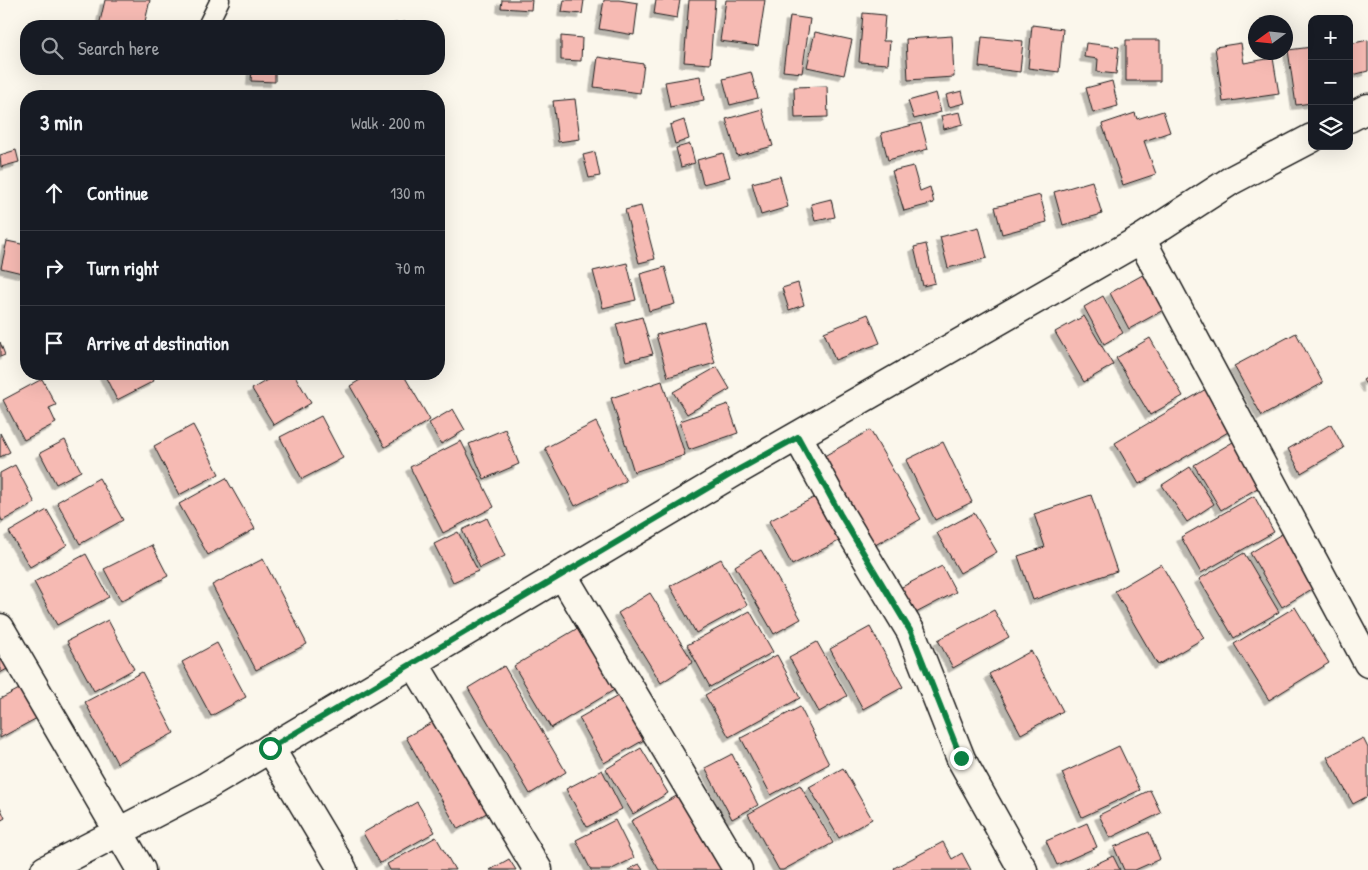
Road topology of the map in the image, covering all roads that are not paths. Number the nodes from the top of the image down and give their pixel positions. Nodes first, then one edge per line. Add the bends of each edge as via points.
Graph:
1 (220, 0) edge
2 (210, 20) edge
3 (1368, 108) edge
4 (1353, 116) edge
5 (1308, 140) edge
6 (1141, 239) junction
7 (798, 437) junction
8 (562, 574) junction
9 (0, 628) edge
10 (414, 663) junction
11 (1368, 663) edge
12 (270, 748) junction
13 (118, 832) junction
14 (45, 870) edge
15 (141, 870) edge
16 (342, 870) edge
17 (538, 870) edge
18 (738, 870) edge
19 (1022, 870) edge

1 - 2 lane
3 - 4 street
5 - 6 street via 1232,180
6 - 7 street
6 - 11 street
7 - 8 street
7 - 19 street via 911,632 961,758
8 - 10 street
8 - 18 street
9 - 13 street
10 - 12 street
10 - 17 street
12 - 13 street via 205,787
12 - 16 street
13 - 14 street
13 - 15 street

